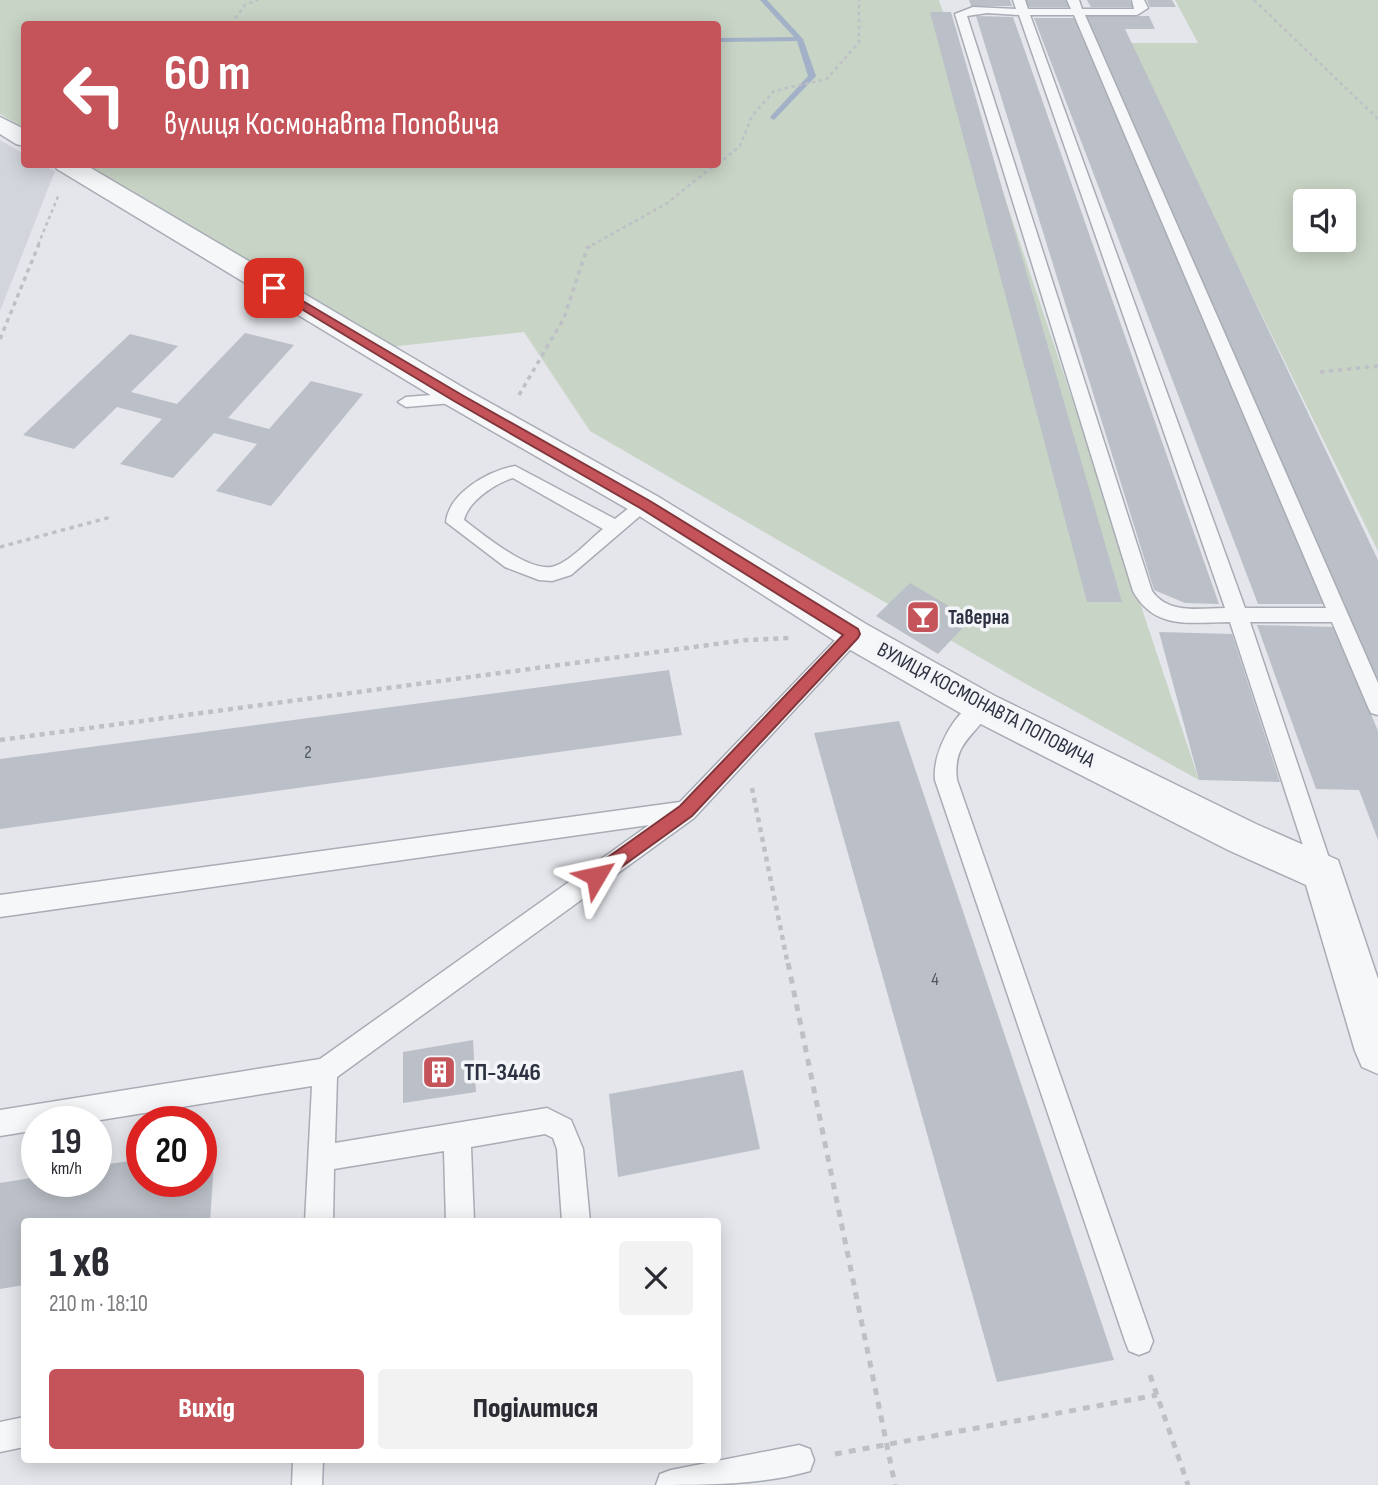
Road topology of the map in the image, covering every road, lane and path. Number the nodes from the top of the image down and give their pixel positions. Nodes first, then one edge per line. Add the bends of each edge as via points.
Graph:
1 (258, 0) edge
2 (859, 0) edge
3 (1138, 0) edge
4 (1254, 0) edge
5 (1021, 6) edge
6 (1076, 6) edge
7 (233, 21) edge
8 (1378, 119) edge
9 (0, 124) edge
10 (21, 137) edge
11 (721, 161) edge
12 (67, 168) edge
13 (71, 168) edge
14 (712, 168) edge
15 (0, 339) edge
16 (1378, 366) edge
17 (1320, 372) dead end
18 (458, 398) junction
19 (407, 402) dead end
20 (502, 423) junction
21 (645, 504) junction
22 (111, 517) dead end
23 (615, 528) junction
24 (0, 547) edge
25 (1339, 615) junction
26 (1238, 616) junction
27 (853, 634) junction
28 (1378, 706) edge
29 (982, 707) junction
30 (0, 740) edge
31 (745, 749) junction
32 (686, 811) junction
33 (1323, 873) junction
34 (0, 906) edge
35 (1378, 1051) edge
36 (325, 1071) junction
37 (0, 1123) edge
38 (457, 1135) junction
39 (322, 1158) junction
40 (318, 1218) edge
41 (460, 1218) edge
42 (576, 1218) edge
43 (1139, 1341) joint
44 (1157, 1395) junction
45 (21, 1433) edge
46 (0, 1437) edge
47 (799, 1460) joint
48 (308, 1463) edge
49 (307, 1485) edge
50 (671, 1485) edge
51 (895, 1485) edge
52 (1188, 1485) edge

1 - 7 path via 245,5
2 - 11 path via 859,42 828,79 774,91 752,116 740,146
3 - 6 lane via 1142,8 1137,12
4 - 8 path
5 - 6 lane
5 - 26 lane
5 - 26 lane via 961,14 1143,591 1149,604 1161,612
6 - 25 lane
9 - 10 street
12 - 15 path
13 - 18 street, ВУЛИЦЯ КОСМОНАВТА ПОПОВИЧА
14 - 20 path via 666,204 587,248 564,318
16 - 17 path
18 - 19 lane
18 - 20 street, ВУЛИЦЯ КОСМОНАВТА ПОПОВИЧА
20 - 21 street, ВУЛИЦЯ КОСМОНАВТА ПОПОВИЧА
21 - 23 lane
21 - 27 street, ВУЛИЦЯ КОСМОНАВТА ПОПОВИЧА
22 - 24 path
23 - 23 lane via 555,576 542,576 455,522 462,505 497,477 515,472
25 - 26 lane
25 - 28 lane
26 - 33 lane
27 - 29 street, ВУЛИЦЯ КОСМОНАВТА ПОПОВИЧА
27 - 30 path via 746,640
27 - 31 lane
29 - 33 street, ВУЛИЦЯ КОСМОНАВТА ПОПОВИЧА
29 - 43 lane via 946,753 946,780
31 - 32 lane
31 - 51 path
32 - 34 lane
32 - 36 lane
33 - 35 street
36 - 37 lane
36 - 39 lane
38 - 39 lane
38 - 41 lane
38 - 42 lane via 547,1121 562,1129 570,1149
39 - 40 lane
43 - 44 path
44 - 47 path
44 - 52 path
45 - 46 lane
47 - 50 lane
48 - 49 lane

